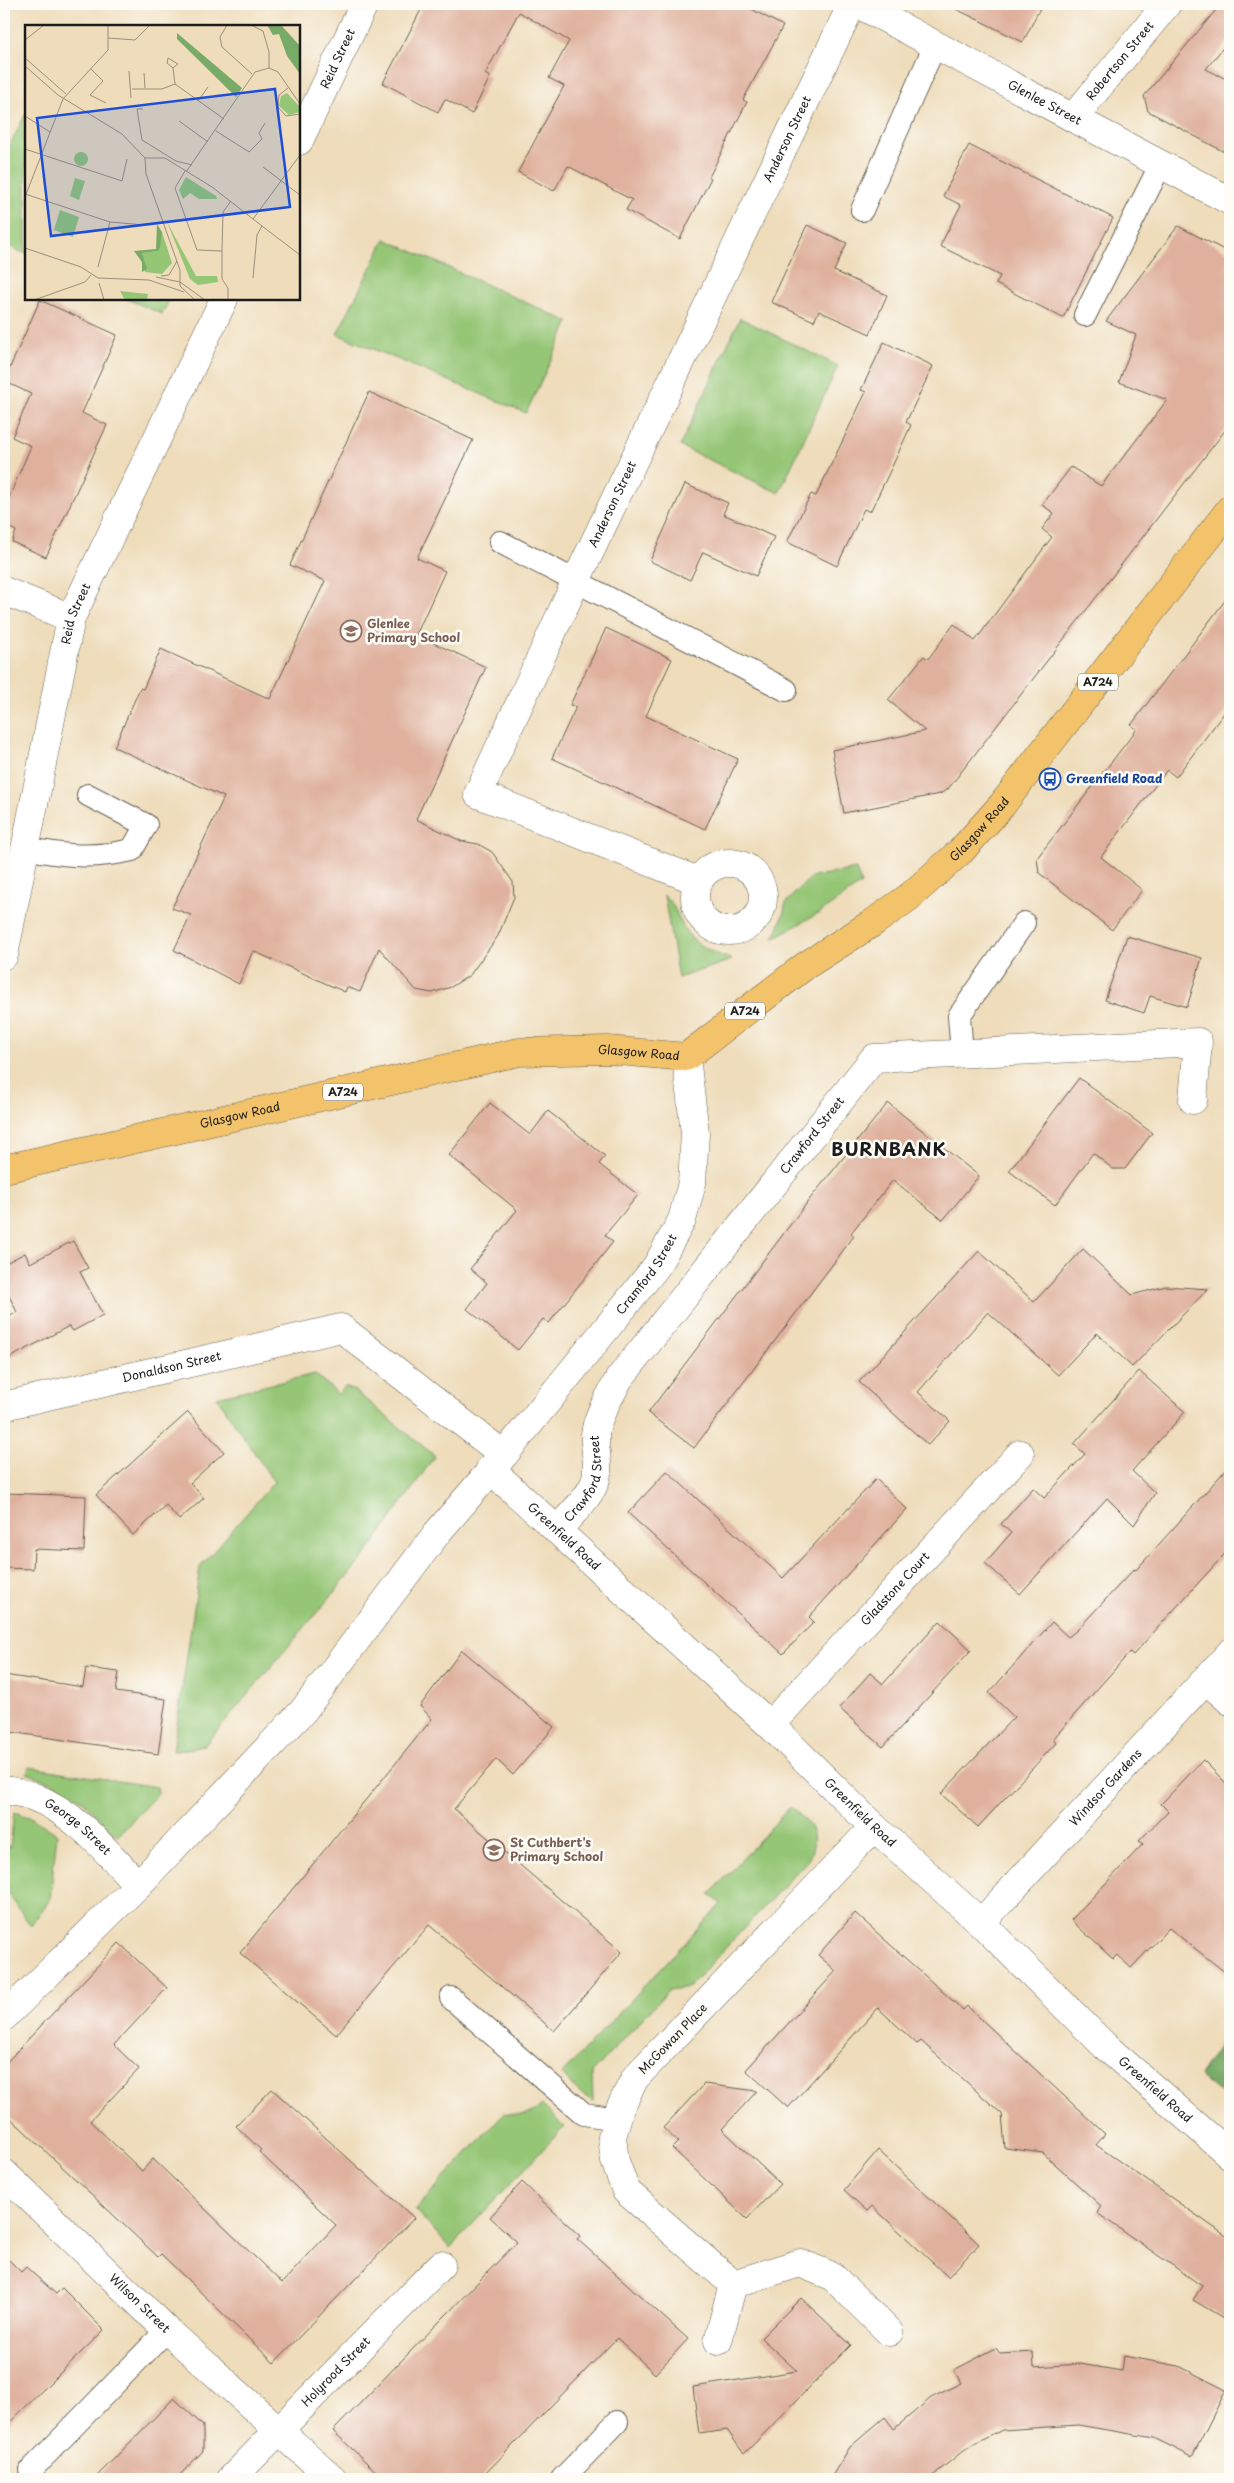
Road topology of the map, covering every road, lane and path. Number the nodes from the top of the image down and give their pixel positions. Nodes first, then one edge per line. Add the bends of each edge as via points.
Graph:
1 (364, 4) edge
2 (852, 4) edge
3 (858, 4) edge
4 (1167, 4) edge
5 (935, 45) junction
6 (1073, 118) junction
7 (300, 139) edge
8 (1161, 164) junction
9 (1230, 202) edge
10 (862, 210) dead end
11 (224, 300) edge
12 (1086, 315) dead end
13 (1230, 510) edge
14 (500, 542) dead end
15 (576, 581) junction
16 (4, 591) edge
17 (71, 618) junction
18 (786, 690) dead end
19 (88, 795) dead end
20 (25, 848) junction
21 (698, 881) dead end
22 (1024, 923) dead end
23 (4, 955) edge
24 (962, 1053) junction
25 (686, 1057) junction
26 (1193, 1100) dead end
27 (4, 1168) edge
28 (341, 1328) joint
29 (4, 1406) edge
30 (1020, 1454) dead end
31 (497, 1462) junction
32 (557, 1530) junction
33 (1230, 1653) edge
34 (1206, 1680) junction
35 (1230, 1701) edge
36 (770, 1725) junction
37 (4, 1790) edge
38 (874, 1827) junction
39 (138, 1885) junction
40 (980, 1922) junction
41 (451, 1998) dead end
42 (4, 2017) edge
43 (616, 2119) junction
44 (1230, 2155) edge
45 (4, 2173) edge
46 (441, 2265) dead end
47 (733, 2284) junction
48 (167, 2330) junction
49 (889, 2332) dead end
50 (718, 2341) dead end
51 (617, 2422) dead end
52 (279, 2429) junction
53 (31, 2470) dead end
54 (231, 2479) edge
55 (333, 2479) edge
56 (562, 2479) edge

1 - 7 street, Reid Street
2 - 15 street, Anderson Street
3 - 5 street, Glenlee Street
4 - 6 street, Robertson Street
5 - 6 street, Glenlee Street
5 - 10 lane
6 - 8 street, Glenlee Street
8 - 9 street, Glenlee Street
8 - 12 lane
11 - 17 street, Reid Street
13 - 25 main road, Glasgow Road / A724 via 1008,798 961,851 909,896 805,966
14 - 15 lane
15 - 18 lane
15 - 21 street, Anderson Street via 478,794
16 - 17 street
17 - 20 street, Reid Street
19 - 20 lane via 146,825 132,850 105,856 61,856
20 - 23 street, Reid Street
22 - 24 lane via 959,1016
24 - 26 street, Crawford Street via 1198,1042
24 - 32 street, Crawford Street via 874,1058 619,1379 602,1412 594,1438 598,1467 595,1482
25 - 27 main road, Glasgow Road / A724 via 608,1050 519,1052
25 - 31 street, Cramford Street via 695,1133 692,1182 682,1220 656,1267
28 - 29 street, Donaldson Street
28 - 31 street, Greenfield Road
30 - 36 street, Gladstone Court
31 - 32 street, Greenfield Road
31 - 39 street, Cramford Street via 437,1533 303,1711
32 - 36 street, Greenfield Road
33 - 34 street, Windsor Gardens
34 - 35 street
34 - 40 street, Windsor Gardens
36 - 38 street, Greenfield Road
37 - 39 street, George Street via 34,1797 63,1813 93,1836
38 - 40 street, Greenfield Road
38 - 43 street, McGowan Place via 635,2078
39 - 42 street, Cramford Street
40 - 44 street, Greenfield Road via 1105,2046
41 - 43 lane via 584,2114
43 - 47 street, McGowan Place via 612,2137 614,2162 626,2191
45 - 48 street, Wilson Street
46 - 52 street, Holyrood Street
47 - 49 street via 800,2263 832,2276
47 - 50 street
48 - 52 street, Wilson Street
48 - 53 lane
51 - 56 lane
52 - 54 street, Holyrood Street
52 - 55 street

